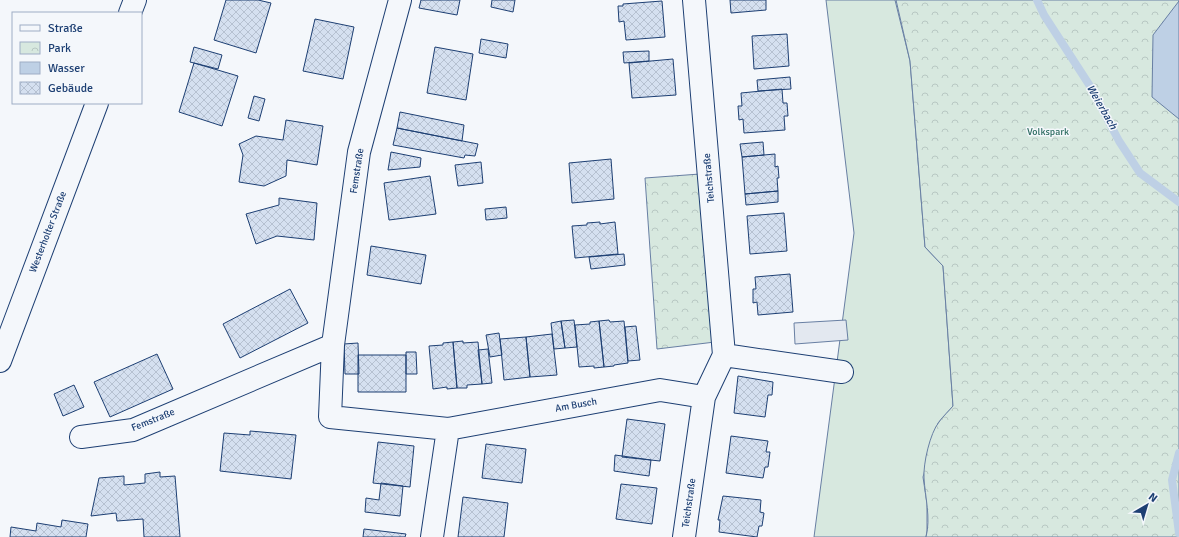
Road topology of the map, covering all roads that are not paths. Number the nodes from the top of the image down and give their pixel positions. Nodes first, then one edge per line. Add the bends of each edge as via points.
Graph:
1 (135, 0) edge
2 (400, 0) edge
3 (694, 0) edge
4 (130, 12) edge
5 (97, 104) edge
6 (332, 345) junction
7 (724, 355) junction
8 (0, 361) edge
9 (842, 372) dead end
10 (704, 397) junction
11 (330, 417) joint
12 (448, 429) junction
13 (81, 437) dead end
14 (432, 537) edge
15 (684, 537) edge

1 - 4 street
2 - 6 street, Femstraße via 359,152
3 - 7 street, Teichstraße
5 - 8 street, Westerholter Straße
6 - 11 street, Femstraße
6 - 13 street, Femstraße via 132,430
7 - 9 street
7 - 10 street, Teichstraße
10 - 12 street, Am Busch via 660,390
10 - 15 street, Teichstraße
11 - 12 street, Am Busch
12 - 14 street

